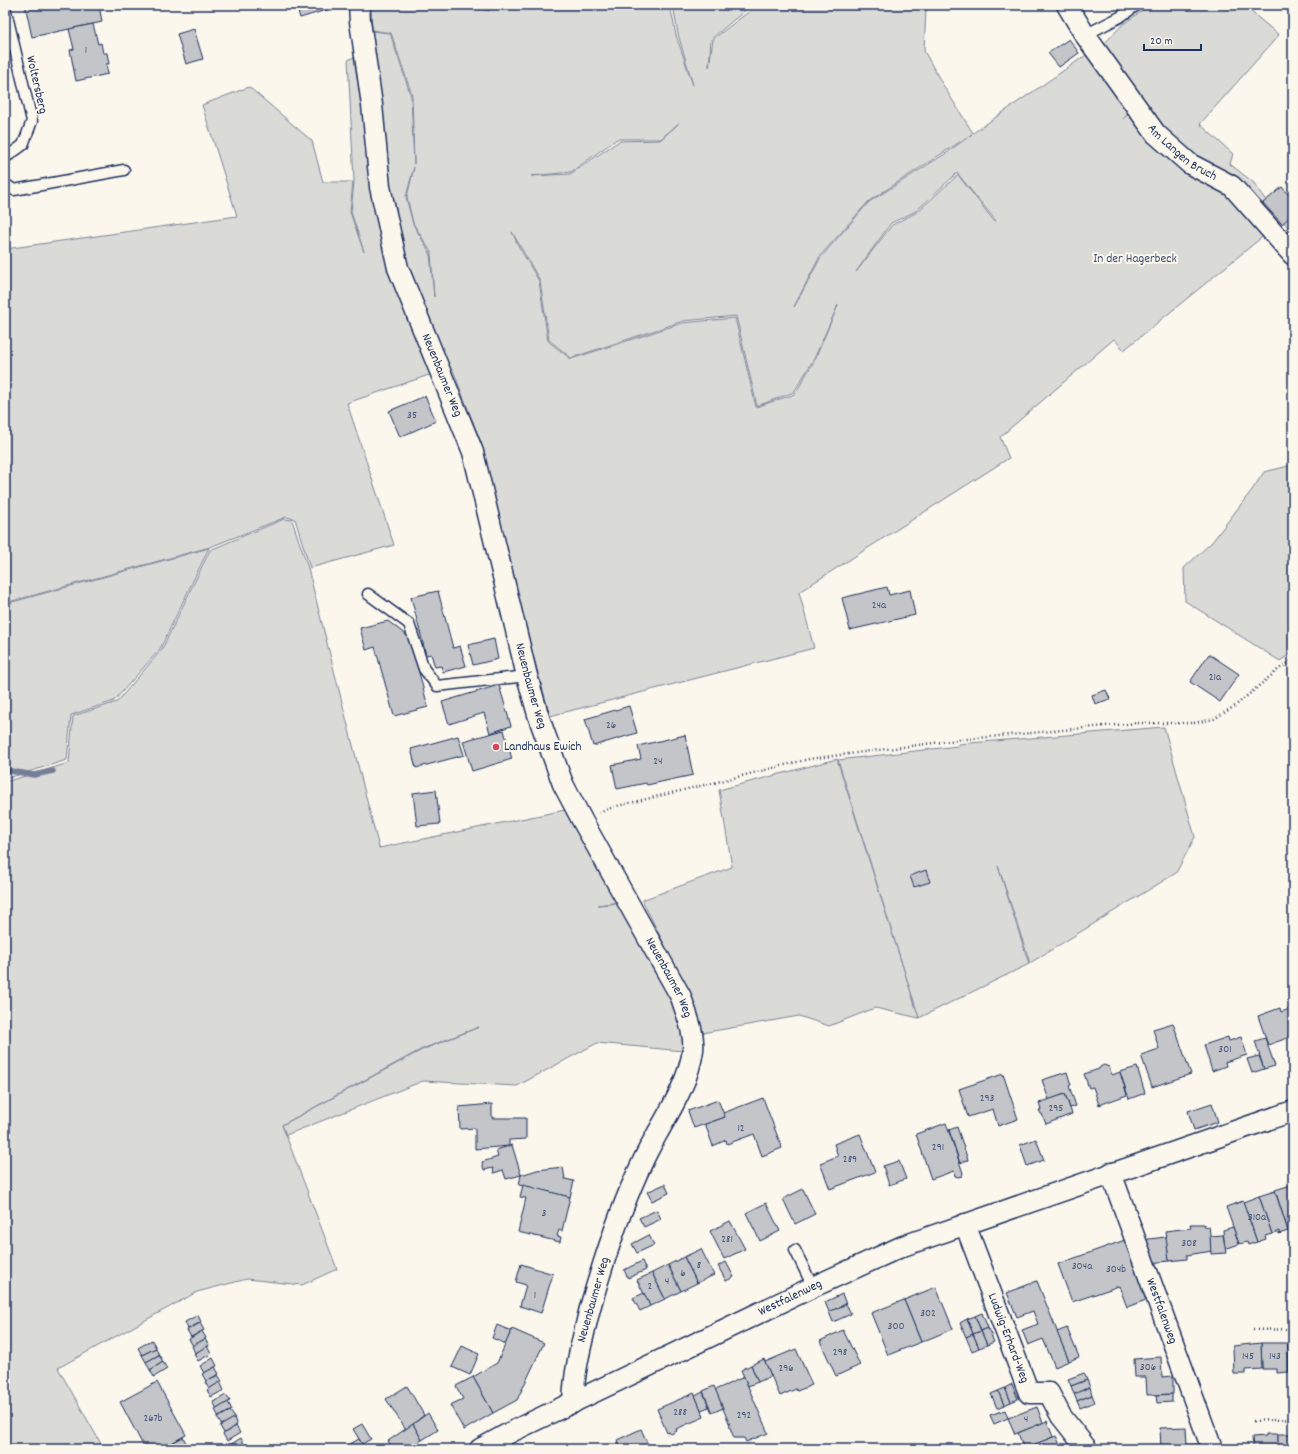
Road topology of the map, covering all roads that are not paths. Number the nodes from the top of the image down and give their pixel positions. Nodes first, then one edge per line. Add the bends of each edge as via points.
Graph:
1 (359, 5) edge
2 (1067, 5) edge
3 (1137, 5) edge
4 (5, 7) edge
5 (1085, 35) junction
6 (5, 158) edge
7 (124, 170) dead end
8 (5, 184) edge
9 (1293, 256) edge
10 (368, 594) dead end
11 (527, 676) junction
12 (1293, 1112) edge
13 (1111, 1173) junction
14 (964, 1224) junction
15 (795, 1250) dead end
16 (813, 1287) junction
17 (573, 1403) junction
18 (480, 1449) edge
19 (1087, 1449) edge
20 (1212, 1449) edge

1 - 11 street, Neuenbaumer Weg via 380,187 398,268 473,452
2 - 5 street, Am Langen Bruch
3 - 5 lane
4 - 6 lane, Woltersberg via 32,121 23,145
5 - 9 street, Am Langen Bruch via 1156,134 1190,164 1232,186
7 - 8 lane via 14,190
10 - 11 lane via 409,624 424,670 437,686
11 - 17 street, Neuenbaumer Weg via 560,775 582,820 681,997 690,1024 693,1049 684,1084 642,1162 618,1220 597,1282 579,1352
12 - 13 street, Westfalenweg
13 - 14 street, Westfalenweg
13 - 20 street, Westfalenweg
14 - 16 street, Westfalenweg via 903,1246
14 - 19 street, Ludwig-Erhard-Weg via 1029,1393 1048,1393 1061,1416
15 - 16 lane
16 - 17 street, Westfalenweg
17 - 18 street, Westfalenweg

